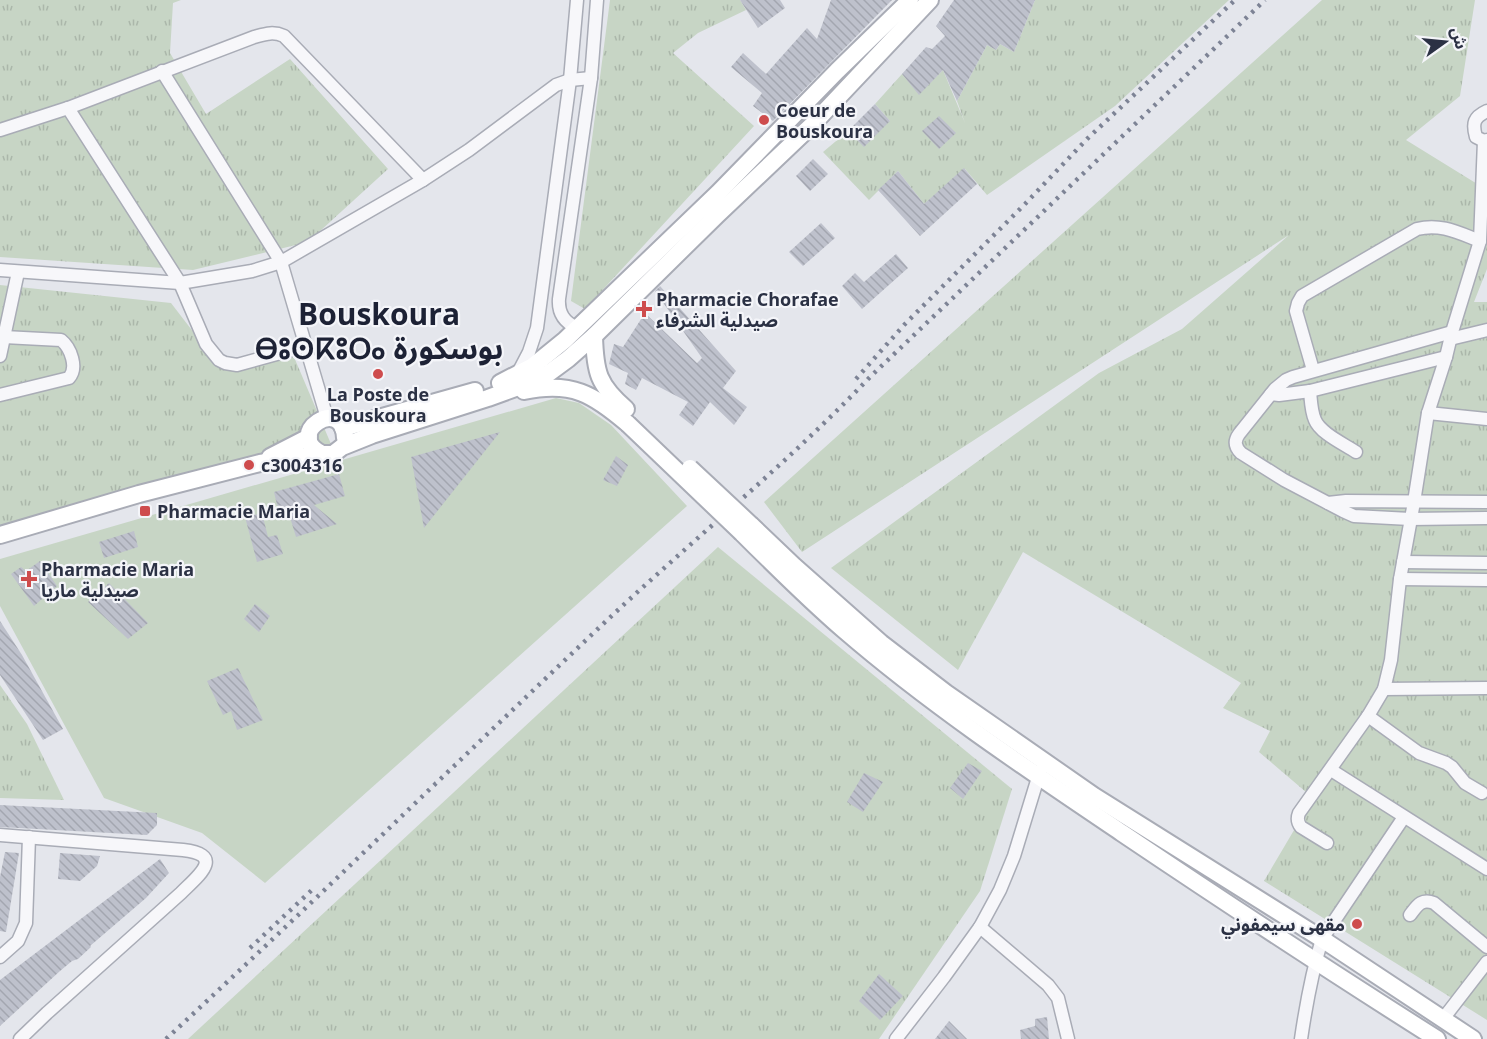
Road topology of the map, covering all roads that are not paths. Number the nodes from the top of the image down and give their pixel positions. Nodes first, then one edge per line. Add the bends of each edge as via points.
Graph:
1 (577, 0) edge
2 (597, 0) edge
3 (910, 0) edge
4 (930, 0) edge
5 (162, 71) junction
6 (591, 78) junction
7 (570, 80) junction
8 (68, 108) junction
9 (1487, 111) edge
10 (0, 130) edge
11 (1485, 140) edge
12 (423, 180) junction
13 (1480, 241) junction
14 (281, 262) junction
15 (0, 270) edge
16 (18, 272) junction
17 (180, 283) junction
18 (561, 314) junction
19 (538, 317) junction
20 (577, 328) junction
21 (1487, 330) edge
22 (594, 336) junction
23 (1451, 336) junction
24 (4, 337) junction
25 (306, 346) junction
26 (0, 356) edge
27 (1446, 357) junction
28 (1313, 370) junction
29 (517, 375) junction
30 (1310, 391) junction
31 (1271, 394) junction
32 (0, 395) edge
33 (488, 398) junction
34 (1428, 413) junction
35 (327, 418) junction
36 (1487, 419) edge
37 (632, 420) junction
38 (343, 428) junction
39 (309, 436) junction
40 (342, 447) junction
41 (1356, 452) dead end
42 (322, 454) junction
43 (260, 463) junction
44 (1414, 502) junction
45 (1487, 502) edge
46 (1328, 503) junction
47 (1487, 518) edge
48 (1410, 519) junction
49 (0, 534) edge
50 (1403, 562) junction
51 (1487, 562) edge
52 (1400, 579) junction
53 (1487, 580) edge
54 (1487, 688) edge
55 (1384, 689) junction
56 (1368, 716) junction
57 (1041, 769) junction
58 (1330, 770) junction
59 (1482, 793) dead end
60 (1404, 817) junction
61 (0, 835) edge
62 (29, 837) junction
63 (1327, 843) dead end
64 (1487, 870) edge
65 (1410, 915) dead end
66 (980, 927) junction
67 (1322, 939) junction
68 (1487, 947) edge
69 (0, 957) edge
70 (1315, 962) junction
71 (1487, 962) edge
72 (1443, 1019) junction
73 (20, 1039) edge
74 (896, 1039) edge
75 (1068, 1039) edge
76 (1301, 1039) edge
77 (1437, 1039) edge
78 (1473, 1039) edge

1 - 7 street
2 - 6 street
3 - 20 main road
4 - 22 main road via 812,125
5 - 8 street
5 - 12 street via 269,32 284,36
5 - 14 street
6 - 7 street
6 - 18 street via 559,298
7 - 12 street via 549,89
7 - 19 street
8 - 10 street
8 - 17 street
9 - 11 street via 1477,117 1473,128 1476,137
11 - 13 street
12 - 14 street
13 - 23 street
13 - 28 street via 1439,227 1417,229 1302,296 1296,311
14 - 17 street
14 - 25 street
15 - 16 street
16 - 17 street
16 - 24 street
17 - 25 street via 206,344 225,363 237,365
18 - 19 street
18 - 20 street
19 - 29 street via 530,352
20 - 29 main road via 543,359
21 - 23 street
22 - 33 main road via 549,373
22 - 37 main road via 596,366 604,386
23 - 27 street
23 - 28 street
24 - 26 street
24 - 32 street via 61,340 68,346 74,370 69,378
25 - 35 street
27 - 30 street
27 - 34 street
28 - 31 street via 1286,380
29 - 38 main road via 498,384
30 - 31 street
30 - 41 street via 1315,422
31 - 46 street via 1236,438 1237,449
33 - 37 main road via 541,388 572,389 596,398
33 - 40 main road
34 - 36 street
34 - 44 street
35 - 38 main road
35 - 39 main road via 314,424
37 - 57 main road, bridge via 746,529 881,643
38 - 40 main road
39 - 42 main road via 313,447
39 - 43 main road
40 - 42 main road via 333,454
42 - 43 main road
43 - 49 main road
44 - 45 street
44 - 46 street
44 - 48 street
46 - 48 street via 1354,516
47 - 48 street
48 - 50 street
50 - 51 street
50 - 52 street
52 - 53 street
52 - 55 street via 1393,649
54 - 55 street
55 - 56 street
56 - 58 street
56 - 59 street via 1419,753 1452,767 1465,783
57 - 66 street via 1014,856
57 - 67 main road via 1094,796
57 - 70 main road
58 - 60 street
58 - 63 street via 1297,816 1301,827
60 - 64 street
60 - 67 street
61 - 62 street
62 - 69 street via 26,923 18,941
62 - 73 street via 196,851 206,864 182,893
65 - 68 street via 1418,904 1434,903
66 - 74 street
66 - 75 street via 1048,985 1058,998
67 - 70 street
67 - 72 main road
70 - 76 street
70 - 77 main road
71 - 72 street
72 - 78 main road

